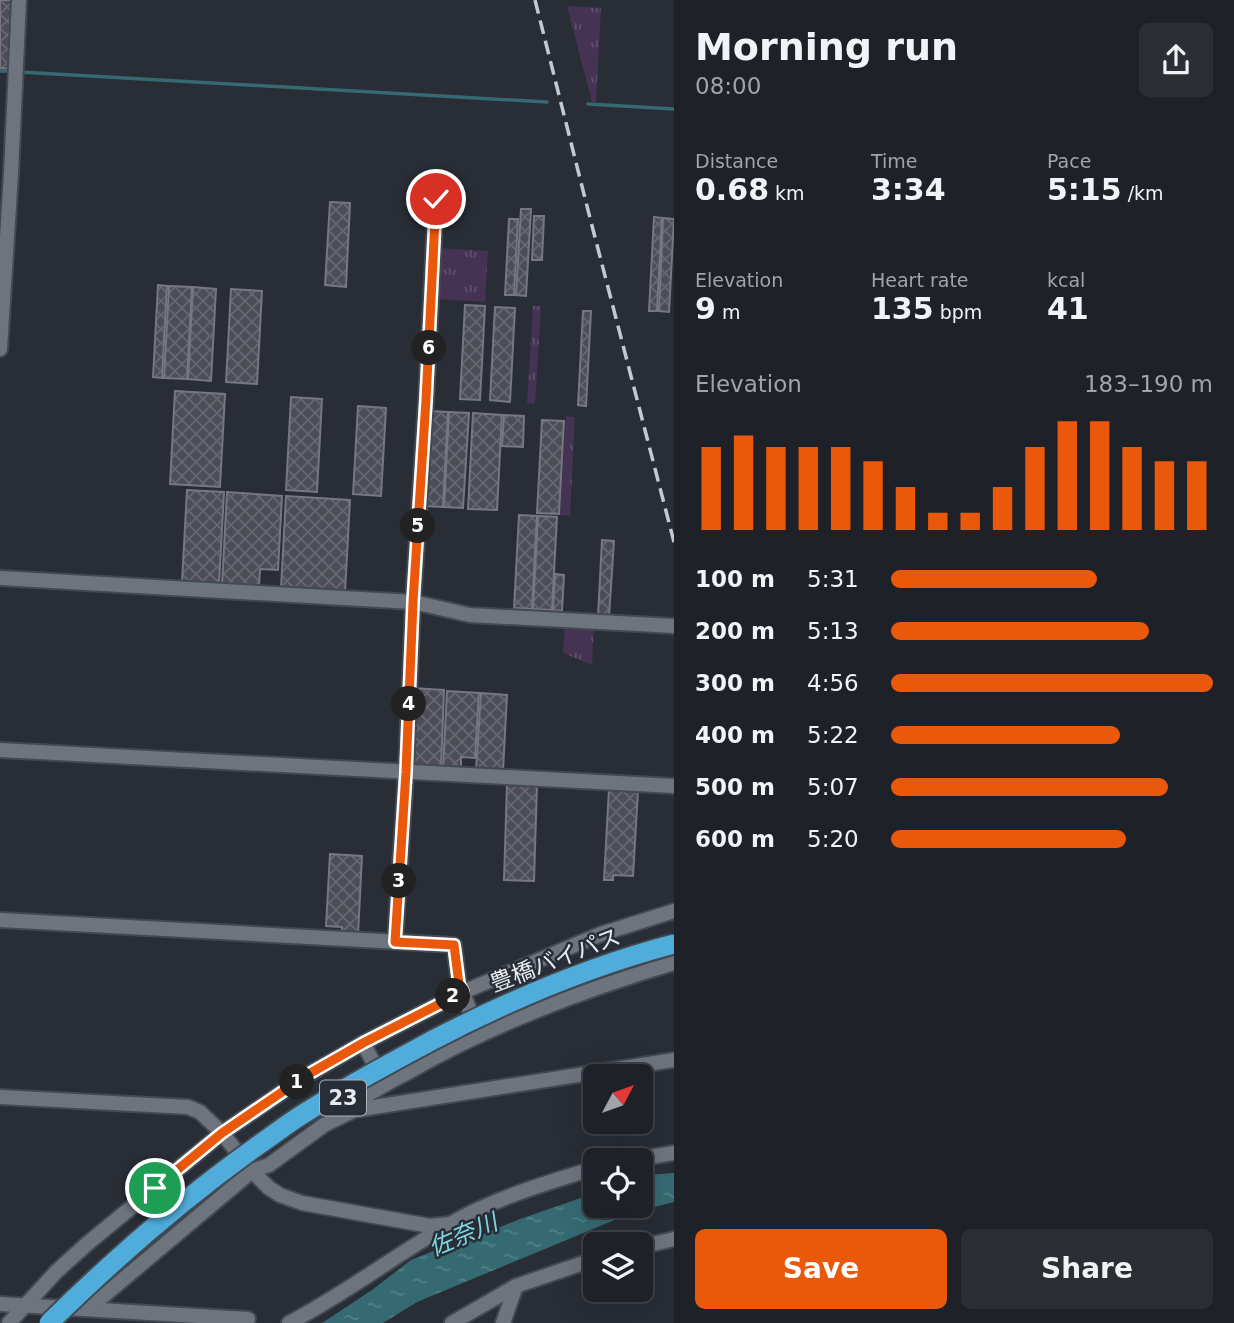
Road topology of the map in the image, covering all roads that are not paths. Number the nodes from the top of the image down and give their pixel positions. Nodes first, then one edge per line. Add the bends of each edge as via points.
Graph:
1 (19, 0) edge
2 (436, 199) dead end
3 (0, 349) edge
4 (0, 578) edge
5 (413, 602) junction
6 (674, 626) edge
7 (0, 750) edge
8 (406, 772) junction
9 (674, 786) edge
10 (674, 911) edge
11 (0, 920) edge
12 (395, 942) junction
13 (674, 944) edge
14 (674, 952) edge
15 (674, 963) edge
16 (463, 992) junction
17 (480, 1035) junction
18 (363, 1043) junction
19 (674, 1060) edge
20 (385, 1085) junction
21 (0, 1097) edge
22 (324, 1125) junction
23 (222, 1133) junction
24 (674, 1153) edge
25 (653, 1156) edge
26 (252, 1171) junction
27 (583, 1172) edge
28 (450, 1224) junction
29 (674, 1239) edge
30 (653, 1244) edge
31 (583, 1263) edge
32 (516, 1286) junction
33 (0, 1304) edge
34 (25, 1305) junction
35 (88, 1309) junction
36 (248, 1319) dead end
37 (9, 1323) edge
38 (50, 1323) edge
39 (61, 1323) edge
40 (289, 1323) edge
41 (452, 1323) edge
42 (503, 1323) edge

1 - 3 street
2 - 5 street
4 - 5 street
5 - 6 street via 470,615
5 - 8 street
7 - 8 street
8 - 9 street
8 - 12 street
10 - 16 street via 601,934
11 - 12 street
12 - 16 street via 454,945
13 - 38 highway, 豊橋バイパス / 23, bridge via 572,976 486,1013 348,1086 230,1165 109,1265
14 - 39 highway, 豊橋バイパス / 23 via 489,1020 331,1105 172,1219
15 - 17 street via 558,1002
16 - 17 street
16 - 18 street
17 - 20 street
18 - 20 street
18 - 23 street
19 - 22 street via 367,1107
20 - 22 street
21 - 23 street via 188,1107
22 - 26 street via 269,1165
23 - 26 street
23 - 34 street via 88,1242
24 - 25 street
26 - 28 street via 269,1188 302,1203 430,1226
26 - 35 street
27 - 28 street via 498,1201
28 - 40 street
29 - 30 street
31 - 32 street
32 - 41 street
32 - 42 street
33 - 34 street
34 - 35 street
34 - 37 street
35 - 36 street

